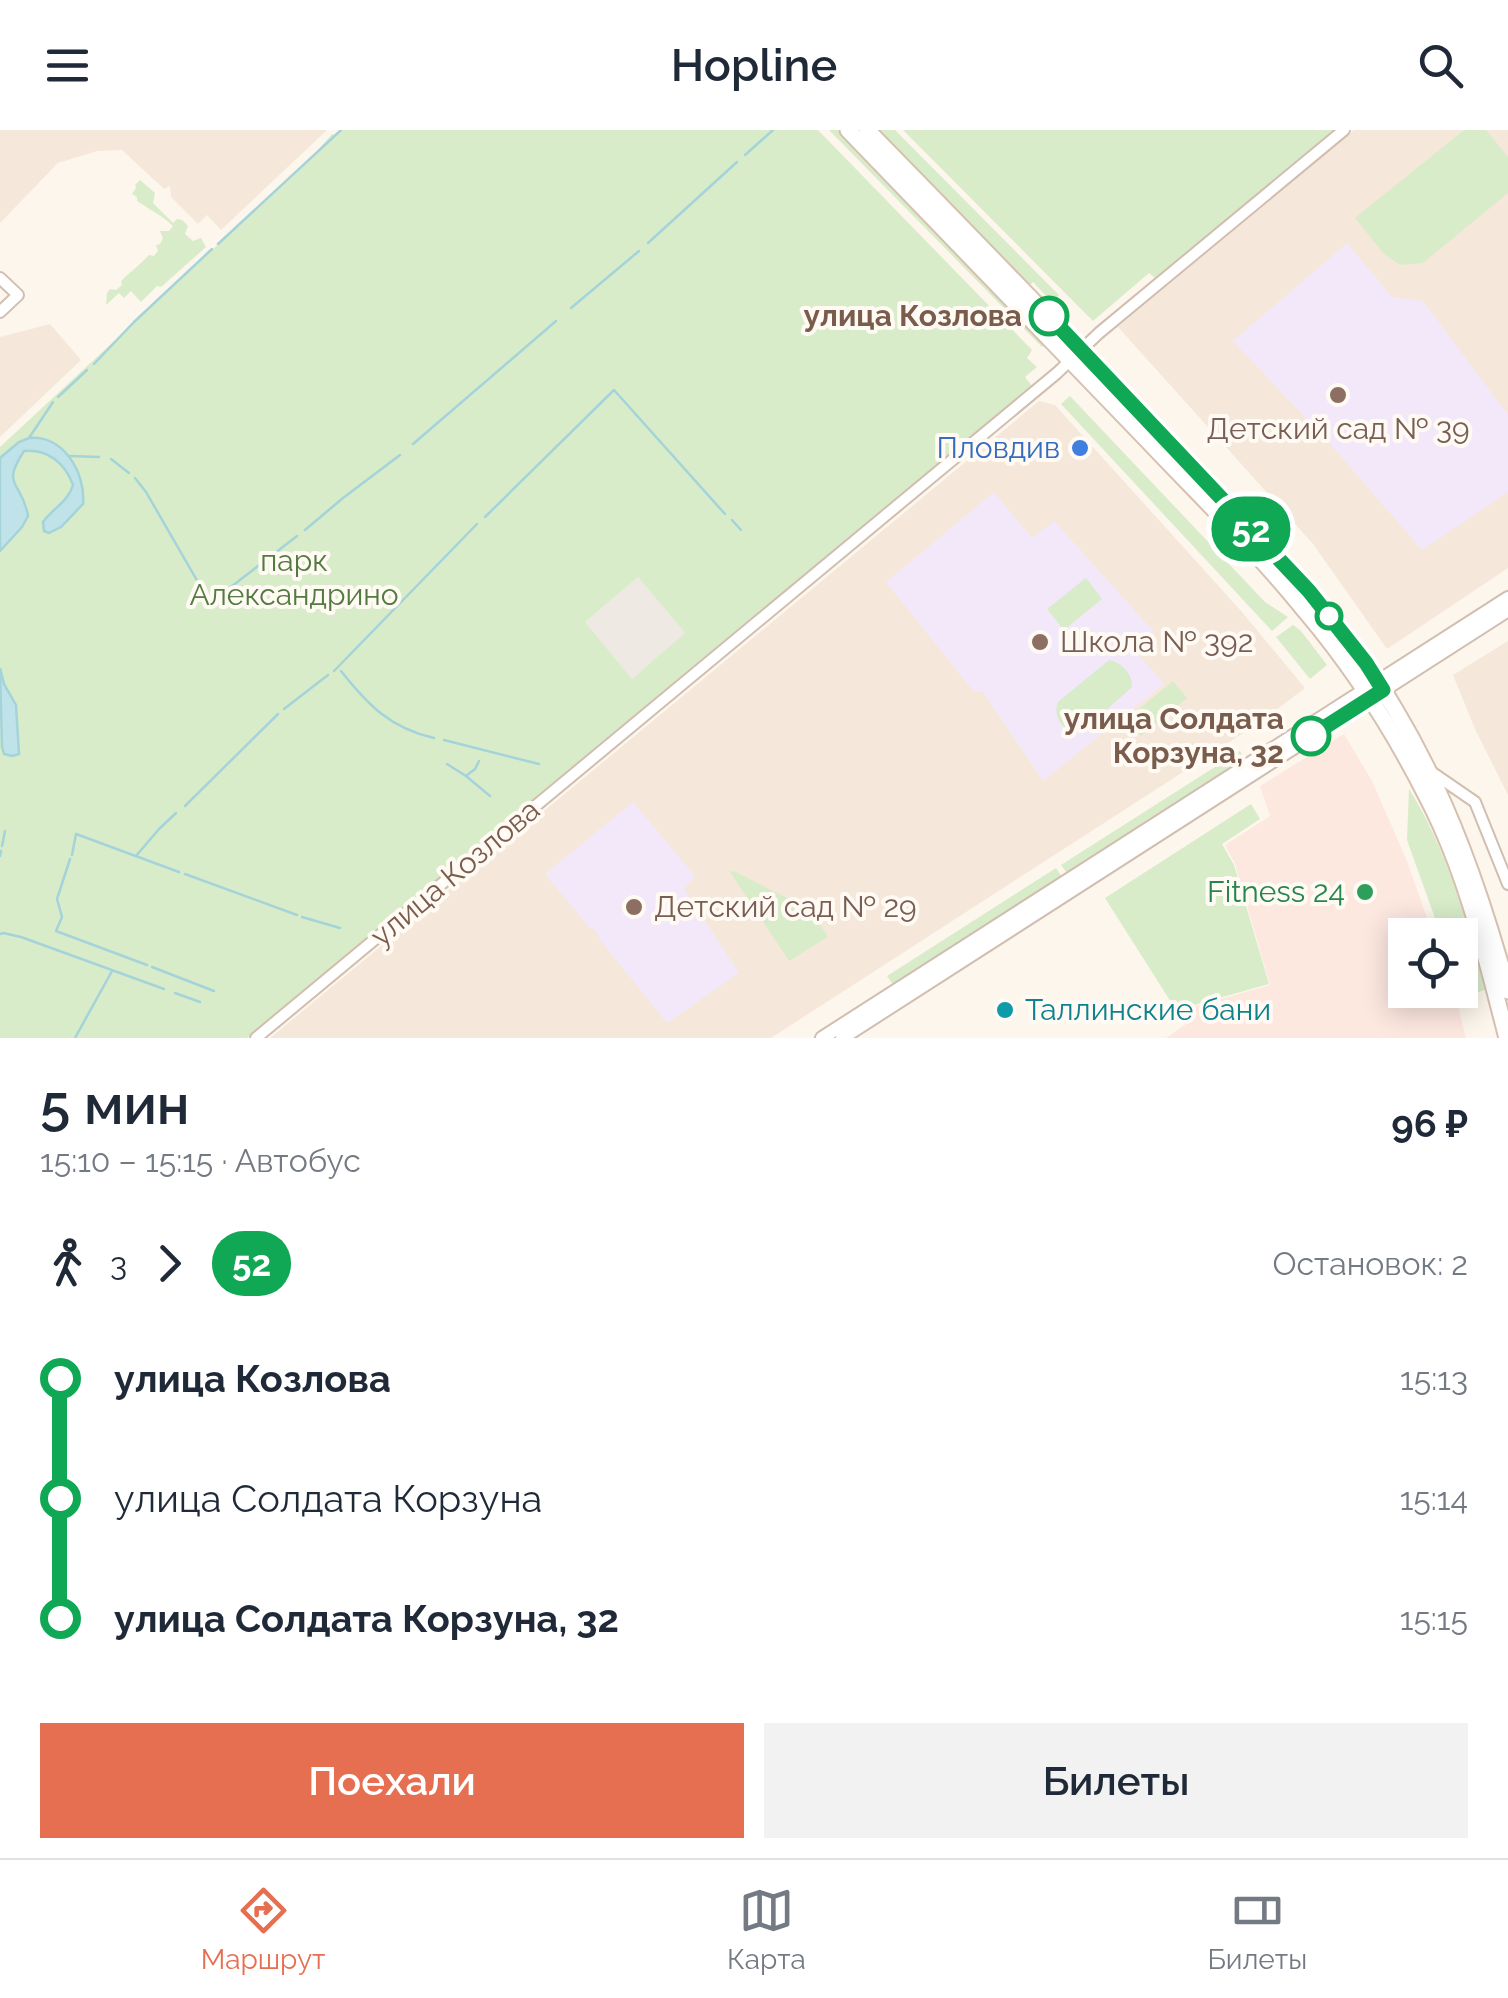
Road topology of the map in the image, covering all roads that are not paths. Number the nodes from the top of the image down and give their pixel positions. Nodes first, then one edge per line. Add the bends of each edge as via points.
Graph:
1 (848, 130) edge
2 (867, 130) edge
3 (1344, 130) edge
4 (0, 278) edge
5 (0, 312) edge
6 (1076, 355) junction
7 (1508, 598) edge
8 (1508, 610) edge
9 (1373, 690) junction
10 (1430, 771) junction
11 (1508, 884) edge
12 (1508, 990) edge
13 (256, 1038) edge
14 (822, 1038) edge
15 (842, 1038) edge
16 (1507, 1038) edge

1 - 6 main road
2 - 6 main road
3 - 6 street, улица Козлова
4 - 5 street via 18,296
6 - 9 main road
6 - 13 street, улица Козлова
7 - 9 street
8 - 9 street
9 - 10 main road
9 - 14 street
9 - 15 street
9 - 16 main road via 1458,871
10 - 11 street via 1475,802
10 - 12 main road via 1470,867

